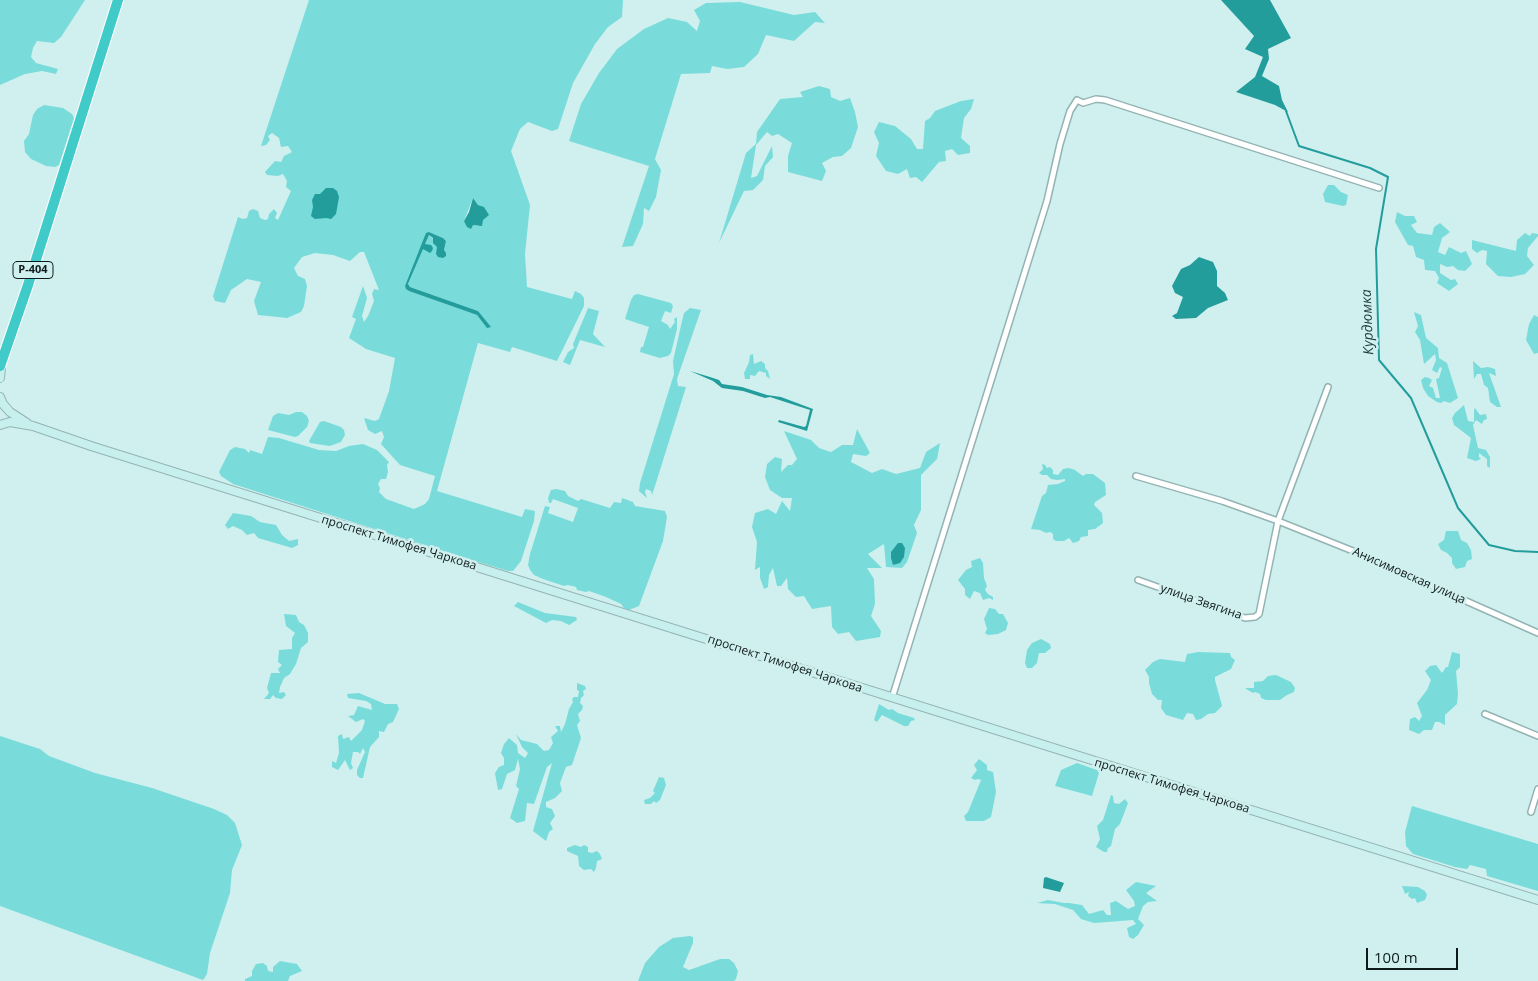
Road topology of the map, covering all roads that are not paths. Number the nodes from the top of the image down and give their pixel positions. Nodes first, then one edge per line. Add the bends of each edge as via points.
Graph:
1 (118, 0) edge
2 (1379, 188) dead end
3 (1, 369) edge
4 (1328, 387) dead end
5 (0, 396) edge
6 (0, 424) edge
7 (33, 426) junction
8 (1136, 476) dead end
9 (1278, 521) junction
10 (1138, 580) dead end
11 (1538, 633) edge
12 (892, 698) junction
13 (1485, 714) dead end
14 (1538, 736) edge
15 (1538, 789) edge
16 (1531, 812) dead end
17 (1538, 900) edge

1 - 3 highway, Р-404
2 - 12 street via 1106,100 1083,103 1077,100 1070,110 1047,201
4 - 9 street
5 - 7 main road, проспект Тимофея Чаркова via 10,412
6 - 7 main road, проспект Тимофея Чаркова via 10,422
7 - 12 main road, проспект Тимофея Чаркова
8 - 9 street, Анисимовская улица
9 - 10 street, улица Звягина via 1261,609 1256,617 1245,618
9 - 11 street, Анисимовская улица
12 - 17 main road, проспект Тимофея Чаркова
13 - 14 street
15 - 16 street

